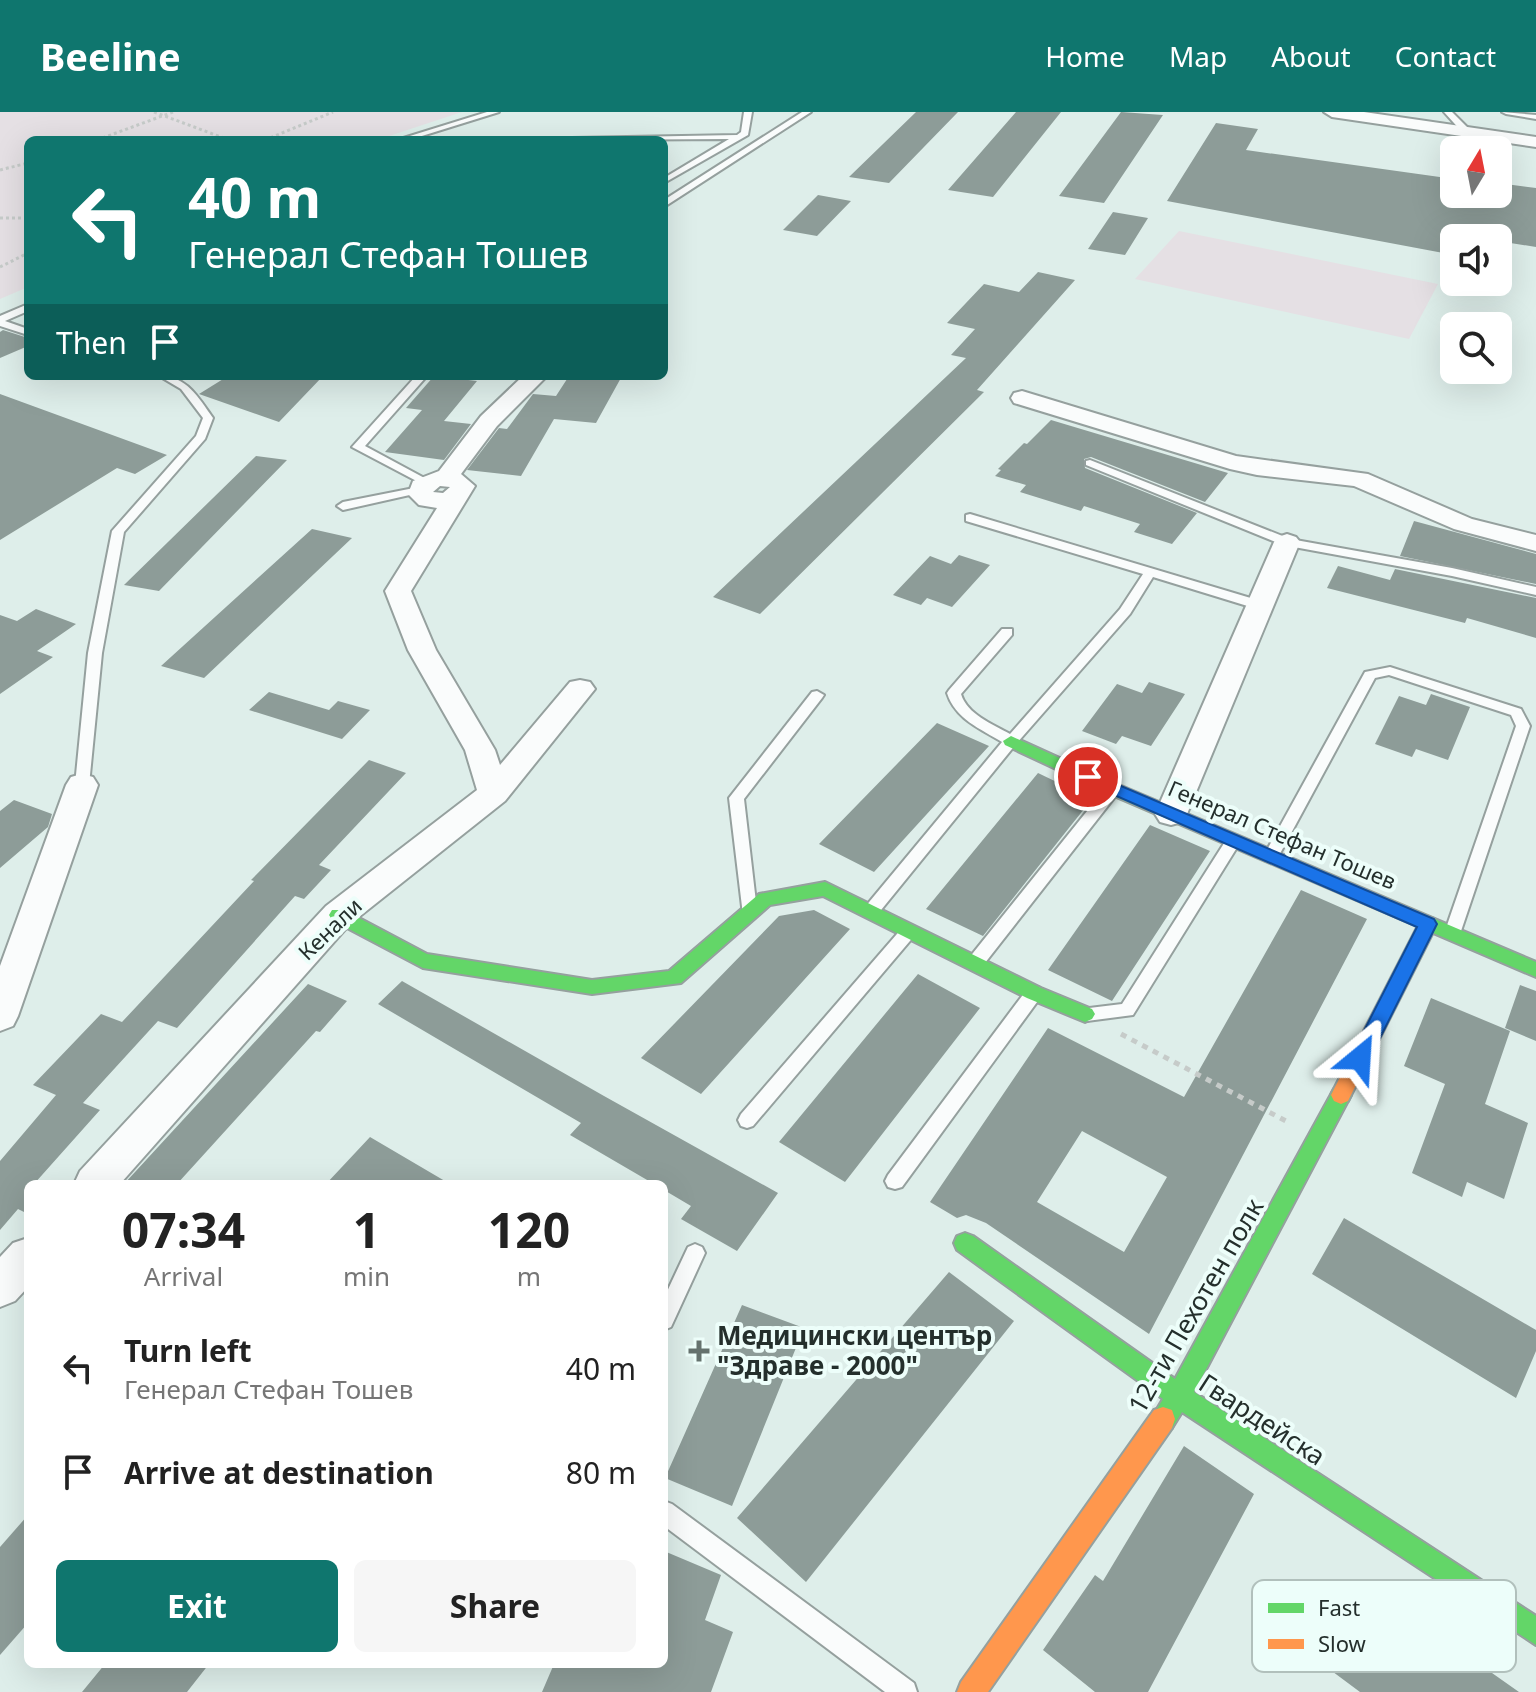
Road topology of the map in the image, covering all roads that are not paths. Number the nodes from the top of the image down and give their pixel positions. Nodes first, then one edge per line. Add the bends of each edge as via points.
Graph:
1 (495, 112) edge
2 (748, 112) edge
3 (807, 112) edge
4 (1332, 112) edge
5 (1448, 112) edge
6 (1506, 112) edge
7 (1536, 117) edge
8 (1466, 131) junction
9 (414, 136) edge
10 (739, 137) junction
11 (668, 138) edge
12 (1536, 142) edge
13 (685, 169) junction
14 (710, 174) junction
15 (668, 179) edge
16 (668, 201) edge
17 (24, 309) edge
18 (0, 322) edge
19 (24, 331) edge
20 (172, 380) edge
21 (418, 380) edge
22 (532, 380) edge
23 (1022, 398) dead end
24 (1090, 463) dead end
25 (436, 494) junction
26 (343, 506) dead end
27 (970, 518) dead end
28 (1287, 542) junction
29 (1536, 543) edge
30 (1150, 572) junction
31 (1536, 591) edge
32 (1259, 605) junction
33 (1007, 632) dead end
34 (580, 689) dead end
35 (817, 695) dead end
36 (1011, 741) junction
37 (82, 785) joint
38 (1113, 789) junction
39 (494, 793) junction
40 (1171, 814) junction
41 (1233, 841) junction
42 (1271, 857) junction
43 (871, 911) junction
44 (749, 913) junction
45 (338, 915) junction
46 (1428, 924) junction
47 (909, 931) junction
48 (1452, 934) junction
49 (975, 963) junction
50 (1536, 970) edge
51 (1034, 993) junction
52 (1085, 1014) joint
53 (0, 1016) edge
54 (747, 1120) dead end
55 (98, 1180) edge
56 (895, 1181) dead end
57 (965, 1243) dead end
58 (695, 1253) dead end
59 (24, 1261) edge
60 (0, 1287) edge
61 (668, 1311) edge
62 (1179, 1396) junction
63 (668, 1515) edge
64 (1457, 1580) edge
65 (1516, 1619) edge
66 (1536, 1632) edge
67 (905, 1692) edge
68 (971, 1692) edge

1 - 9 lane
2 - 10 lane via 745,133
3 - 14 lane
4 - 8 street
5 - 8 lane
6 - 7 lane
8 - 12 street
10 - 11 lane
10 - 13 lane
13 - 14 lane
13 - 15 lane
14 - 16 lane
17 - 18 lane
18 - 19 lane
20 - 37 lane via 185,387 208,418 201,437 118,531 95,653
21 - 25 lane via 358,447
22 - 25 street via 489,421
23 - 29 street via 1230,462 1359,479 1463,524
24 - 28 lane
25 - 26 lane
25 - 39 street via 398,591 422,650 480,750
27 - 30 lane
28 - 31 lane
28 - 32 street
30 - 32 lane
30 - 36 lane via 1125,611
32 - 40 street
33 - 36 lane via 954,693 954,702
34 - 39 street, Кенали
35 - 44 lane via 736,798
36 - 38 street, Генерал Стефан Тошев
36 - 43 lane
37 - 53 street
38 - 40 street, Генерал Стефан Тошев
38 - 49 lane
39 - 45 street, Кенали
40 - 41 street, Генерал Стефан Тошев
41 - 42 street, Генерал Стефан Тошев
41 - 52 lane via 1127,1010
42 - 46 street, Генерал Стефан Тошев
42 - 48 lane via 1370,675 1390,671 1516,712 1523,726
43 - 44 street via 825,889 765,899
43 - 47 street
44 - 45 street via 674,978 592,987 423,961
45 - 55 street, Кенали
46 - 48 street, Генерал Стефан Тошев
46 - 62 street, 12-ти Пехотен полк
47 - 49 street
47 - 54 lane
48 - 50 street, Генерал Стефан Тошев
49 - 51 street
51 - 52 street
51 - 56 lane
57 - 62 street, Гвардейска
58 - 61 lane
59 - 60 street
62 - 64 street, Гвардейска
62 - 68 street, 12-ти Пехотен полк
63 - 67 lane
65 - 66 street, Гвардейска

